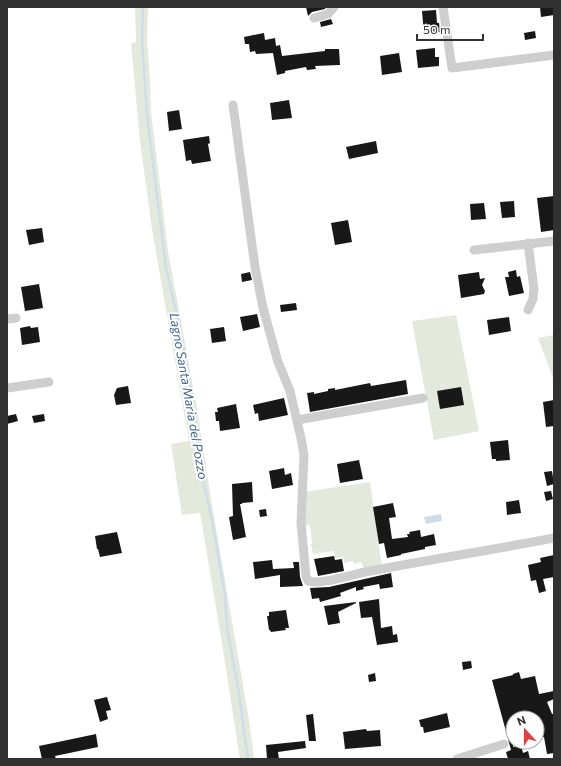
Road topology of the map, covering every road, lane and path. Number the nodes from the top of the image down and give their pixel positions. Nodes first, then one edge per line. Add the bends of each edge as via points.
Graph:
1 (334, 7) edge
2 (443, 7) edge
3 (314, 18) dead end
4 (554, 55) edge
5 (233, 105) dead end
6 (554, 241) edge
7 (528, 244) junction
8 (474, 250) dead end
9 (528, 310) dead end
10 (49, 382) dead end
11 (7, 388) edge
12 (423, 398) dead end
13 (298, 420) junction
14 (554, 538) edge
15 (504, 744) dead end
16 (457, 759) edge

1 - 3 street via 328,14
2 - 4 street via 452,68
5 - 13 street via 263,308
6 - 7 street
7 - 8 street
7 - 9 street via 534,289
10 - 11 street
12 - 13 street
13 - 14 street via 304,455 301,523 308,581 325,581
15 - 16 street

